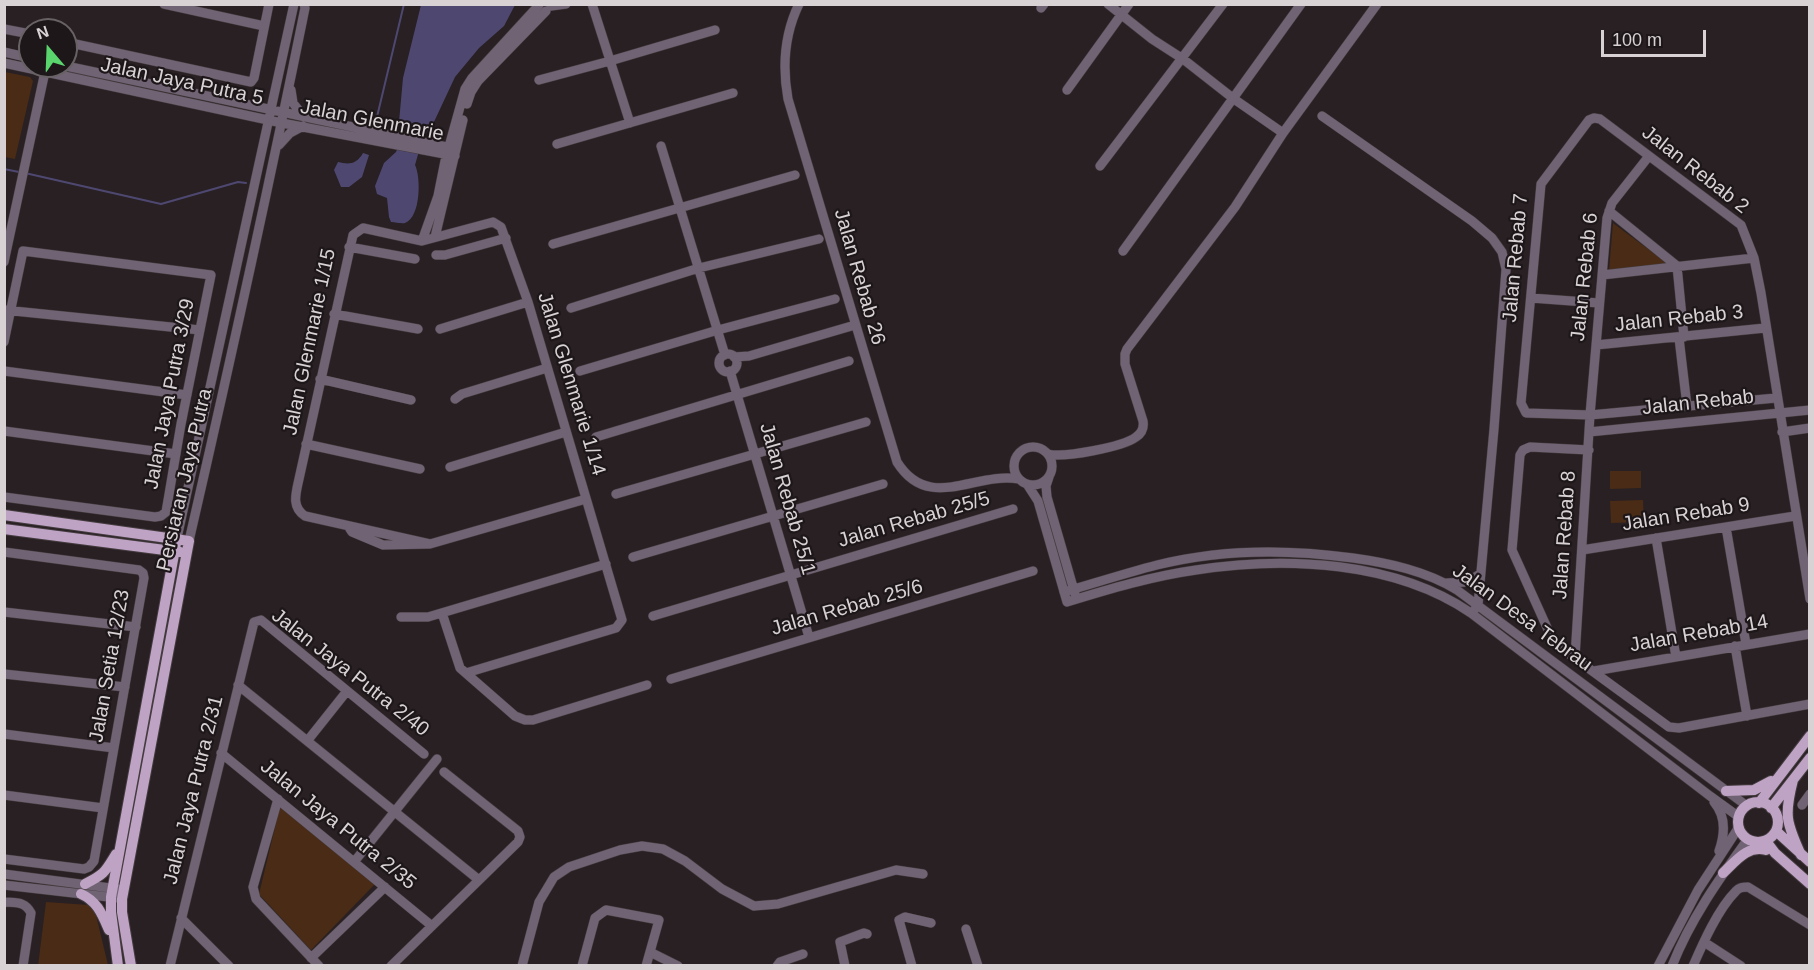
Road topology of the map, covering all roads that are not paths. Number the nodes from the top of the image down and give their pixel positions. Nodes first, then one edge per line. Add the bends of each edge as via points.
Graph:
1 (164, 4) edge
2 (269, 4) edge
3 (294, 4) edge
4 (304, 4) edge
5 (566, 4) edge
6 (592, 4) edge
7 (799, 4) edge
8 (1108, 4) edge
9 (1129, 4) edge
10 (1223, 4) edge
11 (1301, 4) edge
12 (1377, 4) edge
13 (546, 6) edge
14 (1122, 14) junction
15 (264, 26) junction
16 (715, 30) dead end
17 (78, 45) edge
18 (1183, 59) junction
19 (610, 61) junction
20 (78, 69) edge
21 (78, 75) edge
22 (44, 78) edge
23 (539, 80) dead end
24 (290, 85) junction
25 (1067, 90) dead end
26 (733, 93) dead end
27 (1234, 99) junction
28 (271, 115) junction
29 (1322, 116) dead end
30 (283, 118) junction
31 (1589, 120) joint
32 (303, 122) junction
33 (630, 123) junction
34 (1283, 133) junction
35 (557, 144) dead end
36 (662, 146) dead end
37 (277, 148) junction
38 (452, 152) junction
39 (1649, 156) junction
40 (1101, 166) dead end
41 (795, 175) dead end
42 (442, 197) junction
43 (680, 207) junction
44 (1609, 211) junction
45 (441, 216) junction
46 (451, 233) junction
47 (435, 237) junction
48 (506, 238) junction
49 (819, 239) dead end
50 (422, 241) junction
51 (553, 244) dead end
52 (349, 247) junction
53 (1123, 251) dead end
54 (436, 255) dead end
55 (1754, 258) junction
56 (415, 259) dead end
57 (4, 262) edge
58 (1677, 266) junction
59 (699, 268) junction
60 (1602, 274) junction
61 (1531, 298) junction
62 (835, 299) dead end
63 (528, 302) junction
64 (1599, 303) junction
65 (571, 308) dead end
66 (8, 310) edge
67 (334, 314) junction
68 (855, 325) junction
69 (1765, 328) junction
70 (418, 329) dead end
71 (440, 329) dead end
72 (200, 330) junction
73 (718, 330) junction
74 (1682, 338) junction
75 (4, 342) edge
76 (1596, 345) junction
77 (849, 361) dead end
78 (731, 362) junction
79 (547, 368) junction
80 (4, 371) edge
81 (580, 371) dead end
82 (320, 379) junction
83 (738, 394) junction
84 (187, 395) junction
85 (1776, 398) junction
86 (455, 399) dead end
87 (411, 400) dead end
88 (1687, 406) junction
89 (1809, 410) edge
90 (1779, 413) junction
91 (1590, 415) junction
92 (866, 422) dead end
93 (1809, 428) edge
94 (4, 431) edge
95 (566, 432) junction
96 (1589, 432) junction
97 (1782, 432) junction
98 (596, 437) dead end
99 (306, 444) junction
100 (1589, 450) junction
101 (1084, 452) junction
102 (176, 454) junction
103 (756, 454) junction
104 (1048, 454) junction
105 (1015, 464) junction
106 (450, 467) dead end
107 (420, 469) dead end
108 (1050, 473) junction
109 (986, 480) junction
110 (1023, 481) junction
111 (882, 484) dead end
112 (616, 495) dead end
113 (4, 497) edge
114 (586, 499) junction
115 (1013, 509) dead end
116 (4, 515) edge
117 (773, 516) junction
118 (1795, 516) junction
119 (1726, 527) junction
120 (4, 529) edge
121 (1809, 531) edge
122 (1798, 533) junction
123 (177, 538) junction
124 (1656, 538) junction
125 (189, 541) junction
126 (1582, 550) junction
127 (174, 551) junction
128 (4, 552) edge
129 (186, 552) junction
130 (633, 557) dead end
131 (606, 564) junction
132 (1068, 569) junction
133 (1033, 571) dead end
134 (1480, 574) junction
135 (790, 575) junction
136 (1100, 582) junction
137 (1445, 582) junction
138 (1069, 590) junction
139 (1809, 599) edge
140 (1475, 609) junction
141 (4, 612) edge
142 (442, 613) junction
143 (653, 616) dead end
144 (401, 617) dead end
145 (254, 622) joint
146 (136, 627) junction
147 (1809, 634) edge
148 (809, 637) junction
149 (1746, 644) junction
150 (1735, 646) junction
151 (1575, 657) junction
152 (1676, 657) junction
153 (1594, 671) junction
154 (466, 673) junction
155 (4, 674) edge
156 (671, 679) dead end
157 (238, 685) junction
158 (647, 685) dead end
159 (125, 687) junction
160 (347, 691) junction
161 (1809, 704) edge
162 (1747, 716) junction
163 (4, 734) edge
164 (1809, 736) edge
165 (309, 741) junction
166 (114, 748) junction
167 (221, 753) junction
168 (424, 754) dead end
169 (1809, 758) edge
170 (437, 759) dead end
171 (1784, 771) junction
172 (444, 772) dead end
173 (138, 779) junction
174 (1793, 780) junction
175 (1726, 791) junction
176 (1809, 794) edge
177 (4, 795) edge
178 (1710, 796) junction
179 (278, 799) junction
180 (1759, 803) junction
181 (1802, 805) dead end
182 (1747, 806) junction
183 (103, 808) junction
184 (1771, 808) junction
185 (394, 813) junction
186 (1739, 822) junction
187 (1776, 831) junction
188 (1748, 839) junction
189 (1766, 841) junction
190 (121, 845) junction
191 (1775, 853) junction
192 (1805, 858) edge
193 (4, 859) edge
194 (354, 862) junction
195 (1716, 862) junction
196 (1723, 873) junction
197 (4, 874) edge
198 (923, 874) dead end
199 (479, 880) junction
200 (1809, 884) edge
201 (4, 885) edge
202 (385, 887) junction
203 (83, 889) junction
204 (117, 894) junction
205 (4, 902) edge
206 (182, 918) junction
207 (931, 924) dead end
208 (1809, 925) edge
209 (432, 926) junction
210 (966, 929) dead end
211 (867, 934) dead end
212 (114, 941) junction
213 (1704, 942) junction
214 (650, 952) junction
215 (803, 954) dead end
216 (311, 958) junction
217 (23, 966) edge
218 (118, 966) edge
219 (131, 966) edge
220 (170, 966) edge
221 (229, 966) edge
222 (319, 966) edge
223 (391, 966) edge
224 (522, 966) edge
225 (582, 966) edge
226 (646, 966) edge
227 (678, 966) edge
228 (777, 966) edge
229 (845, 966) edge
230 (912, 966) edge
231 (978, 966) edge
232 (1659, 966) edge
233 (1672, 966) edge
234 (1693, 966) edge
235 (1741, 966) edge

1 - 15 street
2 - 15 street
3 - 28 street, Persiaran Jaya Putra
4 - 24 street, Persiaran Jaya Putra
5 - 13 street
6 - 19 street
7 - 68 street, Jalan Rebab 26 via 786,42 785,84
8 - 14 street
9 - 14 street
10 - 18 street
11 - 27 street
12 - 34 street
13 - 38 street via 472,78 465,89
14 - 18 street
14 - 25 street
15 - 17 street via 251,82
16 - 19 street
18 - 27 street
18 - 40 street
19 - 23 street
19 - 33 street
20 - 28 street, Jalan Jaya Putra 5
21 - 28 street, Jalan Jaya Putra 5
22 - 57 street
24 - 30 street, Persiaran Jaya Putra
24 - 32 street via 293,103
26 - 33 street
27 - 34 street
27 - 53 street
28 - 30 street, Jalan Jaya Putra 5
28 - 123 street, Persiaran Jaya Putra
29 - 134 street via 1472,221 1497,243 1505,259
30 - 32 street, Jalan Glenmarie
30 - 37 street, Persiaran Jaya Putra
31 - 39 street, Jalan Rebab 2 via 1599,119
31 - 61 street, Jalan Rebab 7 via 1541,184
32 - 37 street
32 - 38 street, Jalan Glenmarie
33 - 35 street
34 - 101 street via 1235,207 1125,354 1143,420 1142,431 1132,440
36 - 43 street, Jalan Rebab 25/1
37 - 125 street, Persiaran Jaya Putra
38 - 42 street
39 - 44 street, Jalan Rebab 6
39 - 55 street, Jalan Rebab 2 via 1740,225
41 - 43 street
42 - 45 street
42 - 50 street
43 - 51 street
43 - 59 street, Jalan Rebab 25/1
44 - 58 street
44 - 60 street, Jalan Rebab 6
45 - 46 street
45 - 47 street
46 - 47 street
46 - 48 street via 493,222 501,227
47 - 50 street, Jalan Glenmarie 1/15
48 - 54 street
48 - 63 street, Jalan Glenmarie 1/14
49 - 59 street
50 - 52 street, Jalan Glenmarie 1/15 via 363,228 353,235
52 - 56 street
52 - 67 street, Jalan Glenmarie 1/15
55 - 58 street
55 - 69 street, Jalan Rebab 2
58 - 60 street
58 - 74 street
59 - 65 street
59 - 73 street, Jalan Rebab 25/1
60 - 64 street, Jalan Rebab 6
61 - 64 street
61 - 91 street, Jalan Rebab 7 via 1521,404 1526,413
62 - 73 street
63 - 71 street
63 - 79 street, Jalan Glenmarie 1/14
64 - 76 street, Jalan Rebab 6
66 - 72 street
66 - 72 street, Jalan Jaya Putra 3/29 via 23,250 211,275
66 - 75 street
67 - 70 street
67 - 82 street, Jalan Glenmarie 1/15
68 - 78 street
68 - 109 street, Jalan Rebab 26 via 902,469 913,480 935,488
69 - 74 street, Jalan Rebab 3
69 - 85 street, Jalan Rebab 2
72 - 84 street, Jalan Jaya Putra 3/29
73 - 78 street, Jalan Rebab 25/1
73 - 81 street
74 - 76 street, Jalan Rebab 3
74 - 88 street
76 - 91 street, Jalan Rebab 6
77 - 83 street
78 - 83 street, Jalan Rebab 25/1
79 - 86 street
79 - 95 street, Jalan Glenmarie 1/14
80 - 84 street
82 - 87 street
82 - 99 street, Jalan Glenmarie 1/15
83 - 98 street
83 - 103 street, Jalan Rebab 25/1
84 - 102 street, Jalan Jaya Putra 3/29
85 - 88 street
85 - 90 street, Jalan Rebab 2
88 - 91 street
89 - 90 street, Jalan Rebab
90 - 96 street, Jalan Rebab
90 - 97 street, Jalan Rebab 2
91 - 96 street, Jalan Rebab 8
92 - 103 street
93 - 97 street
94 - 102 street
95 - 106 street
95 - 114 street, Jalan Glenmarie 1/14
96 - 100 street, Jalan Rebab 8
97 - 118 street, Jalan Rebab 2
99 - 107 street
99 - 114 street, Jalan Glenmarie 1/15 via 295,503 300,513 348,526 352,532 383,545 430,544
100 - 126 street, Jalan Rebab 8
100 - 151 street via 1523,450 1512,550 1554,643
101 - 104 street
101 - 108 street via 1062,462
102 - 113 street, Jalan Jaya Putra 3/29 via 166,512 161,516
103 - 112 street
103 - 117 street, Jalan Rebab 25/1
104 - 105 street via 1028,448
104 - 108 street via 1052,461
105 - 109 street, Jalan Rebab 26
105 - 110 street via 1015,472
108 - 110 street via 1041,483
108 - 132 street via 1047,497
109 - 110 street, Jalan Rebab 26 via 1005,477
110 - 138 street via 1038,501
111 - 117 street
114 - 131 street, Jalan Glenmarie 1/14
115 - 135 street, Jalan Rebab 25/5
116 - 123 main road
117 - 130 street
117 - 135 street, Jalan Rebab 25/1
118 - 119 street, Jalan Rebab 9
118 - 122 street, Jalan Rebab 2
119 - 124 street, Jalan Rebab 9
119 - 149 street
120 - 127 main road
121 - 122 street
122 - 139 street, Jalan Rebab 2
123 - 125 main road
123 - 127 main road, Persiaran Jaya Putra
124 - 126 street, Jalan Rebab 9
124 - 152 street
125 - 129 main road, Persiaran Jaya Putra
126 - 151 street, Jalan Rebab 8
127 - 129 main road
127 - 173 main road, Persiaran Jaya Putra
128 - 146 street, Jalan Setia 12/23 via 139,570 144,578
129 - 173 main road, Persiaran Jaya Putra
131 - 142 street
131 - 154 street, Jalan Glenmarie 1/14 via 622,620 616,628
132 - 136 street via 1084,581
132 - 138 street
133 - 148 street, Jalan Rebab 25/6
134 - 137 street via 1467,582
134 - 140 street
135 - 143 street, Jalan Rebab 25/5
135 - 148 street, Jalan Rebab 25/1
136 - 137 street, Jalan Desa Tebrau via 1158,564 1250,552 1328,554 1384,563
136 - 138 street, Jalan Desa Tebrau
137 - 140 street, Jalan Desa Tebrau
138 - 140 street, Jalan Desa Tebrau via 1072,601 1197,569 1291,564 1383,575
140 - 175 street, Jalan Desa Tebrau
140 - 178 street, Jalan Desa Tebrau
141 - 146 street
142 - 144 street
142 - 154 street via 458,663
145 - 157 street, Jalan Jaya Putra 2/31
145 - 160 street, Jalan Jaya Putra 2/40 via 261,621
146 - 159 street, Jalan Setia 12/23
147 - 149 street, Jalan Rebab 14
148 - 156 street, Jalan Rebab 25/6
149 - 150 street, Jalan Rebab 14
150 - 152 street, Jalan Rebab 14
150 - 162 street
151 - 153 street
152 - 153 street, Jalan Rebab 14
153 - 162 street via 1669,727
154 - 158 street via 520,719 533,720
155 - 159 street
157 - 165 street
157 - 167 street, Jalan Jaya Putra 2/31
159 - 166 street, Jalan Setia 12/23
160 - 165 street
160 - 168 street, Jalan Jaya Putra 2/40
161 - 162 street
163 - 166 street
164 - 171 main road
165 - 185 street
166 - 183 street, Jalan Setia 12/23
167 - 179 street, Jalan Jaya Putra 2/35
167 - 206 street, Jalan Jaya Putra 2/31
169 - 174 main road
170 - 185 street
171 - 175 main road via 1760,788
171 - 180 main road
172 - 199 street via 518,831 520,837
173 - 190 main road, Persiaran Jaya Putra
173 - 204 main road, Persiaran Jaya Putra
174 - 184 main road
174 - 192 main road via 1786,814 1789,829
175 - 182 street, Jalan Desa Tebrau
176 - 181 street
177 - 183 street
178 - 186 street, Jalan Desa Tebrau
178 - 195 street via 1723,819
179 - 194 street, Jalan Jaya Putra 2/35
179 - 216 street via 254,893
180 - 182 main road
180 - 184 main road
182 - 186 main road
183 - 193 street, Jalan Setia 12/23 via 94,861 89,867
184 - 187 main road via 1778,818
185 - 194 street
185 - 199 street
186 - 188 main road
186 - 195 street
187 - 189 main road
187 - 192 main road
188 - 189 main road
188 - 196 street
189 - 191 main road
190 - 203 main road via 108,869
190 - 204 main road, Persiaran Jaya Putra
191 - 196 main road via 1749,850
191 - 200 main road
194 - 202 street, Jalan Jaya Putra 2/35
195 - 232 street
196 - 233 street via 1691,924
197 - 203 street
198 - 224 street via 896,870 778,904 754,906 663,849 642,846 621,850 569,867 554,877 539,902
199 - 209 street
201 - 203 street
202 - 209 street, Jalan Jaya Putra 2/35
202 - 216 street
203 - 204 street
203 - 212 main road via 98,907
204 - 212 main road, Persiaran Jaya Putra via 110,905
204 - 219 main road, Persiaran Jaya Putra
205 - 217 street via 23,903 31,913
206 - 220 street, Jalan Jaya Putra 2/31
206 - 221 street
207 - 230 street via 905,917 899,920
208 - 213 street via 1742,887 1736,890
209 - 223 street
210 - 231 street
211 - 229 street via 840,942
212 - 218 main road, Persiaran Jaya Putra
213 - 234 street
213 - 235 street
214 - 225 street via 659,920 606,910 595,918
214 - 226 street
214 - 227 street
215 - 228 street
216 - 222 street

